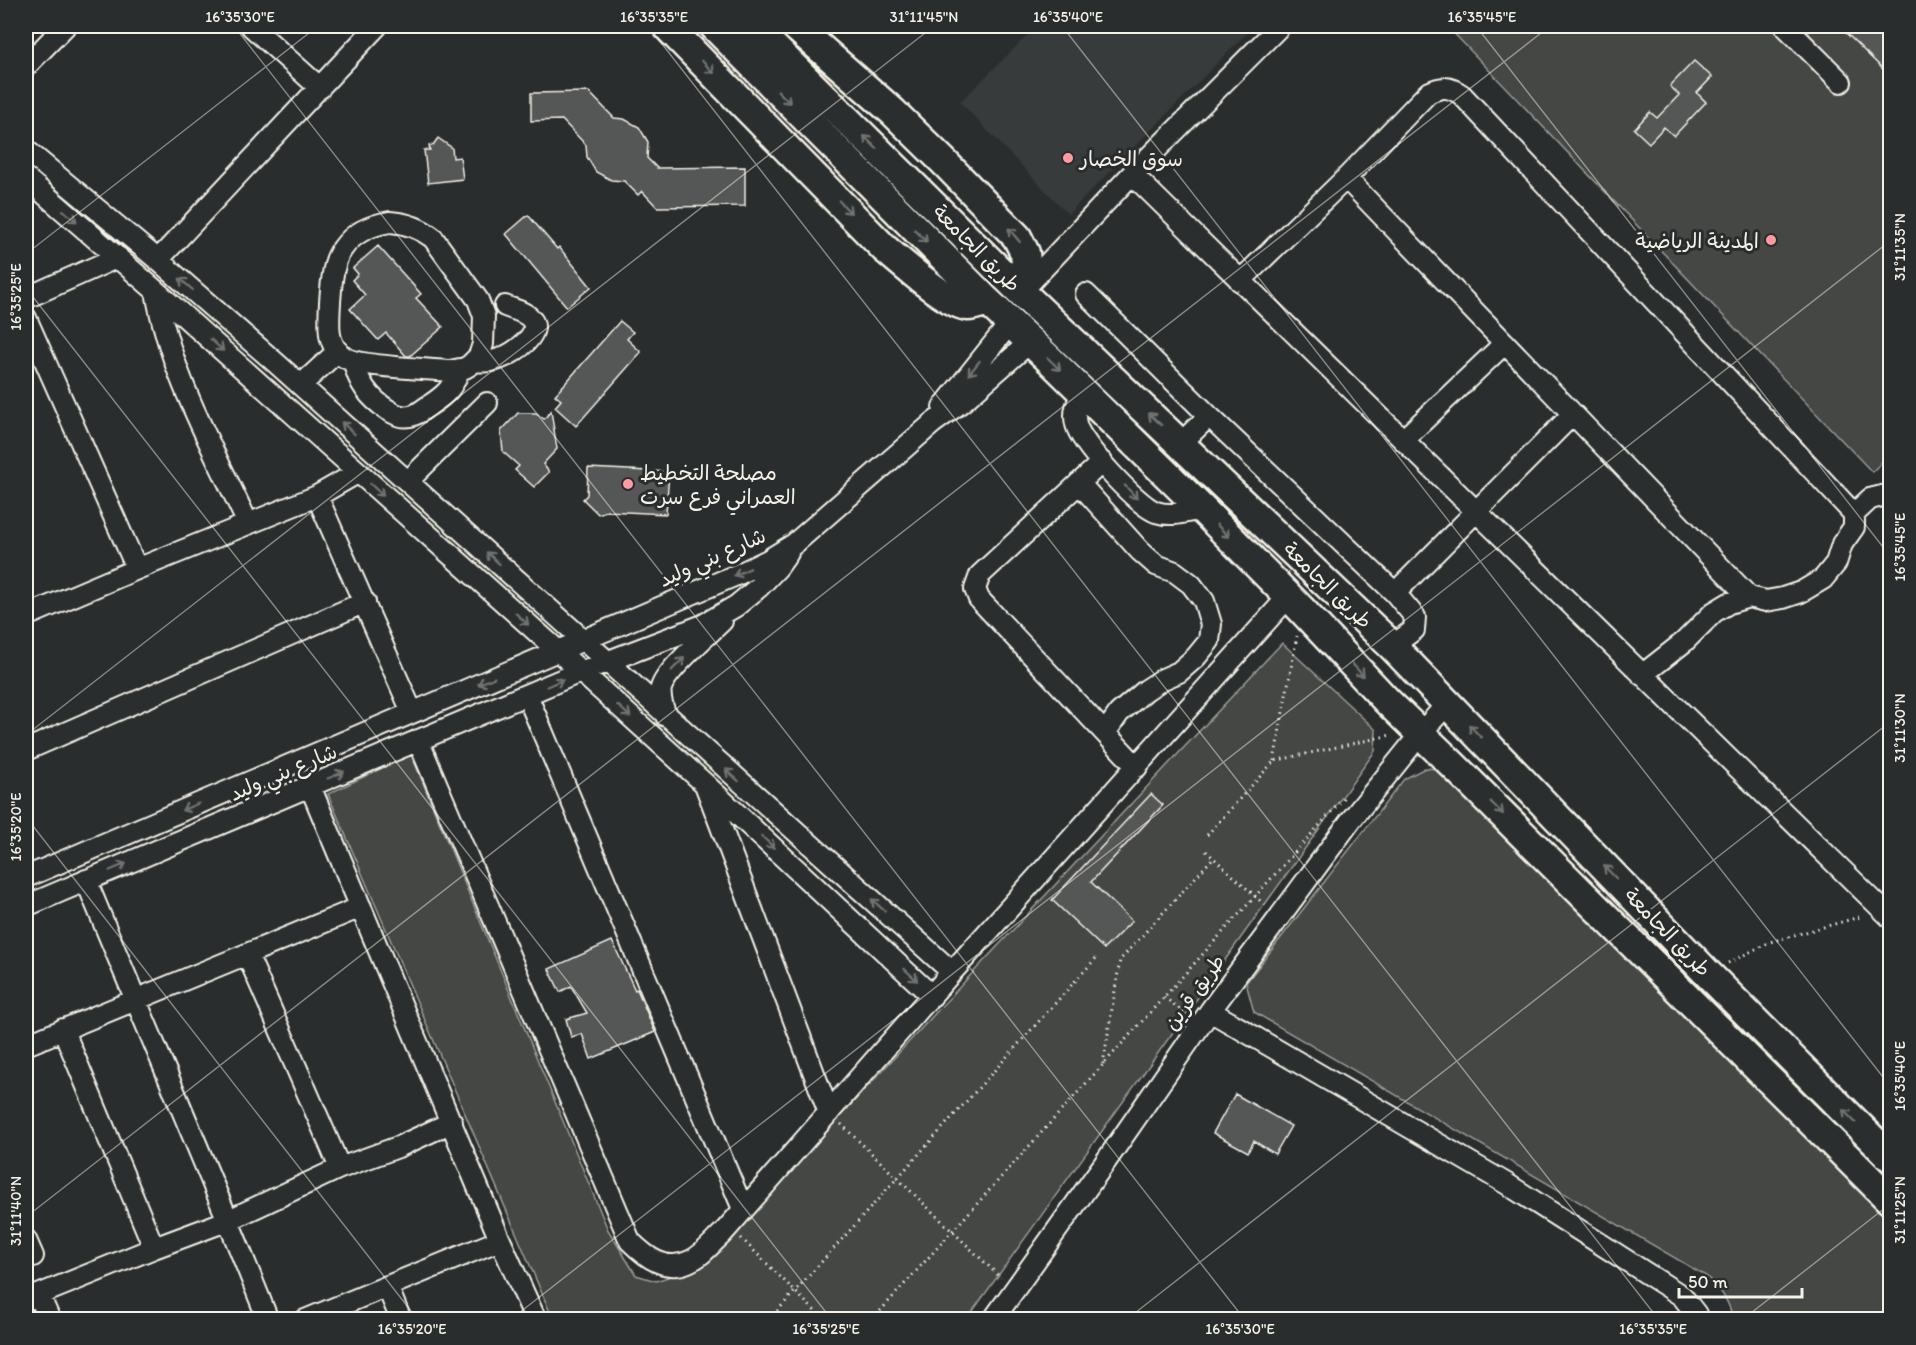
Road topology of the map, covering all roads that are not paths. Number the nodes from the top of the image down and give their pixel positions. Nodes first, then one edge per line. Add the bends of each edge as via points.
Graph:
1 (251, 26) edge
2 (377, 26) edge
3 (668, 26) edge
4 (714, 26) edge
5 (752, 26) edge
6 (795, 26) edge
7 (1280, 26) edge
8 (1785, 26) edge
9 (61, 27) edge
10 (26, 66) edge
11 (1841, 82) dead end
12 (320, 88) junction
13 (26, 150) edge
14 (1132, 174) junction
15 (26, 178) edge
16 (1346, 178) junction
17 (118, 256) junction
18 (159, 260) junction
19 (1240, 281) junction
20 (1019, 289) junction
21 (156, 291) junction
22 (1086, 294) dead end
23 (26, 298) edge
24 (506, 306) dead end
25 (26, 318) edge
26 (1006, 319) junction
27 (1505, 343) junction
28 (346, 356) junction
29 (276, 363) junction
30 (467, 366) junction
31 (258, 382) junction
32 (301, 385) junction
33 (1083, 393) junction
34 (487, 403) dead end
35 (1573, 414) junction
36 (1209, 416) junction
37 (933, 423) junction
38 (1403, 440) junction
39 (1180, 444) junction
40 (1102, 462) junction
41 (357, 473) junction
42 (408, 481) junction
43 (1079, 483) junction
44 (1890, 494) edge
45 (317, 496) junction
46 (1202, 509) junction
47 (1475, 511) junction
48 (1854, 514) junction
49 (248, 524) junction
50 (794, 544) junction
51 (137, 569) junction
52 (1395, 593) junction
53 (1749, 597) junction
54 (365, 602) junction
55 (1295, 603) junction
56 (736, 606) junction
57 (28, 610) edge
58 (584, 639) junction
59 (1392, 646) junction
60 (557, 650) junction
61 (609, 662) junction
62 (580, 672) junction
63 (1642, 675) junction
64 (527, 695) junction
65 (1448, 703) junction
66 (412, 712) junction
67 (666, 716) junction
68 (1416, 728) junction
69 (1105, 733) junction
70 (418, 740) junction
71 (26, 750) edge
72 (1137, 767) junction
73 (704, 783) junction
74 (310, 786) junction
75 (26, 877) edge
76 (86, 880) junction
77 (26, 906) edge
78 (361, 907) junction
79 (1888, 915) edge
80 (247, 954) junction
81 (952, 972) junction
82 (932, 996) junction
83 (135, 1000) junction
84 (1205, 1017) junction
85 (63, 1029) junction
86 (26, 1045) edge
87 (829, 1113) junction
88 (452, 1122) junction
89 (1890, 1157) edge
90 (340, 1168) junction
91 (1890, 1200) edge
92 (743, 1209) junction
93 (229, 1220) junction
94 (500, 1240) junction
95 (154, 1248) junction
96 (387, 1286) junction
97 (32, 1298) edge
98 (50, 1320) edge
99 (268, 1320) edge
100 (305, 1320) edge
101 (401, 1320) edge
102 (536, 1320) edge
103 (993, 1320) edge
104 (1697, 1320) edge

1 - 12 street
2 - 12 street
3 -> 26 highway via 885,249 956,303
4 -> 26 highway, طريق الجامعة
20 -> 5 highway, طريق الجامعة
20 -> 6 highway via 1026,262 1017,237 893,112
7 - 14 street
8 - 11 street
9 - 10 street
12 - 18 street
13 - 18 street
14 - 19 street
14 - 20 street
15 -> 17 street
16 - 19 street
16 - 27 street
16 - 48 street via 1428,93 1450,87 1462,95
17 - 21 street
17 - 23 street
29 -> 18 street
19 - 38 street
39 -> 20 highway, طريق الجامعة
21 -> 31 street
21 - 49 street via 175,366
22 - 36 street
24 - 30 street via 530,317 533,334 500,358
25 - 51 street
26 -> 33 highway, طريق الجامعة
26 -> 37 street
26 - 37 street via 963,401
27 - 35 street
27 - 38 street
28 - 30 street
28 - 30 street via 367,393 379,405 404,417 415,415 446,394
28 - 30 street via 331,339 330,332 332,275 338,257 363,230 399,222 417,227 433,238 478,300 484,316 483,344 479,356
28 - 32 street
29 - 31 street
29 - 32 street
31 - 41 street
42 -> 32 street
33 - 40 street via 1076,407 1076,426
33 - 46 highway, طريق الجامعة
34 - 42 street
35 - 47 street
35 - 53 street
36 - 39 street
36 - 52 street
37 - 50 street
38 - 47 street
39 - 59 highway, طريق الجامعة
40 - 43 street
40 -> 46 street via 1149,509 1172,515
41 - 45 street
41 -> 60 street
58 -> 42 street
43 - 69 street via 980,575 975,589 979,599
43 - 69 street via 1140,551 1156,565 1191,584 1204,601 1211,624 1209,641 1196,657 1179,672 1146,690 1119,713
44 - 48 street via 1870,499
45 - 49 street
45 - 54 street
46 -> 55 highway, طريق الجامعة
47 - 52 street
47 - 63 street
48 - 53 street via 1854,527 1823,579 1783,598 1766,602
49 - 51 street
50 - 56 street, شارع بني وليد via 766,581
50 -> 58 street, شارع بني وليد via 741,573
51 - 57 street
52 - 59 street via 1415,616 1414,630
53 - 63 street via 1714,612
54 - 66 street
54 - 71 street
55 -> 68 highway, طريق الجامعة
55 - 72 street
56 - 61 street, شارع بني وليد via 703,625
67 -> 56 street via 661,689 667,675
58 - 60 street, شارع بني وليد
58 - 61 street
59 - 65 highway, طريق الجامعة
60 - 62 street
60 -> 66 street, شارع بني وليد
61 - 62 street, شارع بني وليد
61 - 67 street
64 -> 62 street, شارع بني وليد
62 -> 73 street
63 - 79 street
64 - 70 street, شارع بني وليد
64 - 92 street
65 - 68 street, طريق قرين
89 -> 65 highway, طريق الجامعة
66 -> 75 street, شارع بني وليد
81 -> 67 street
68 - 84 street, طريق قرين
68 -> 91 highway, طريق الجامعة
69 - 72 street
74 -> 70 street, شارع بني وليد
70 - 92 street via 630,1241 654,1262 678,1265 691,1261
72 - 81 street
73 -> 82 street
73 - 87 street
76 -> 74 street, شارع بني وليد
74 - 78 street
76 - 77 street, شارع بني وليد
76 - 83 street
78 - 80 street
78 - 88 street
80 - 83 street
80 - 90 street
81 - 82 street
82 - 87 street
83 - 85 street
83 - 93 street
84 - 103 street, طريق قرين
84 - 104 street via 1526,1197 1682,1296
85 - 86 street
85 - 95 street
87 - 92 street
88 - 90 street
88 - 94 street
90 - 93 street
93 - 95 street
93 - 99 street
94 - 96 street
94 - 102 street
95 - 97 street
96 - 100 street
96 - 101 street
97 - 98 street

